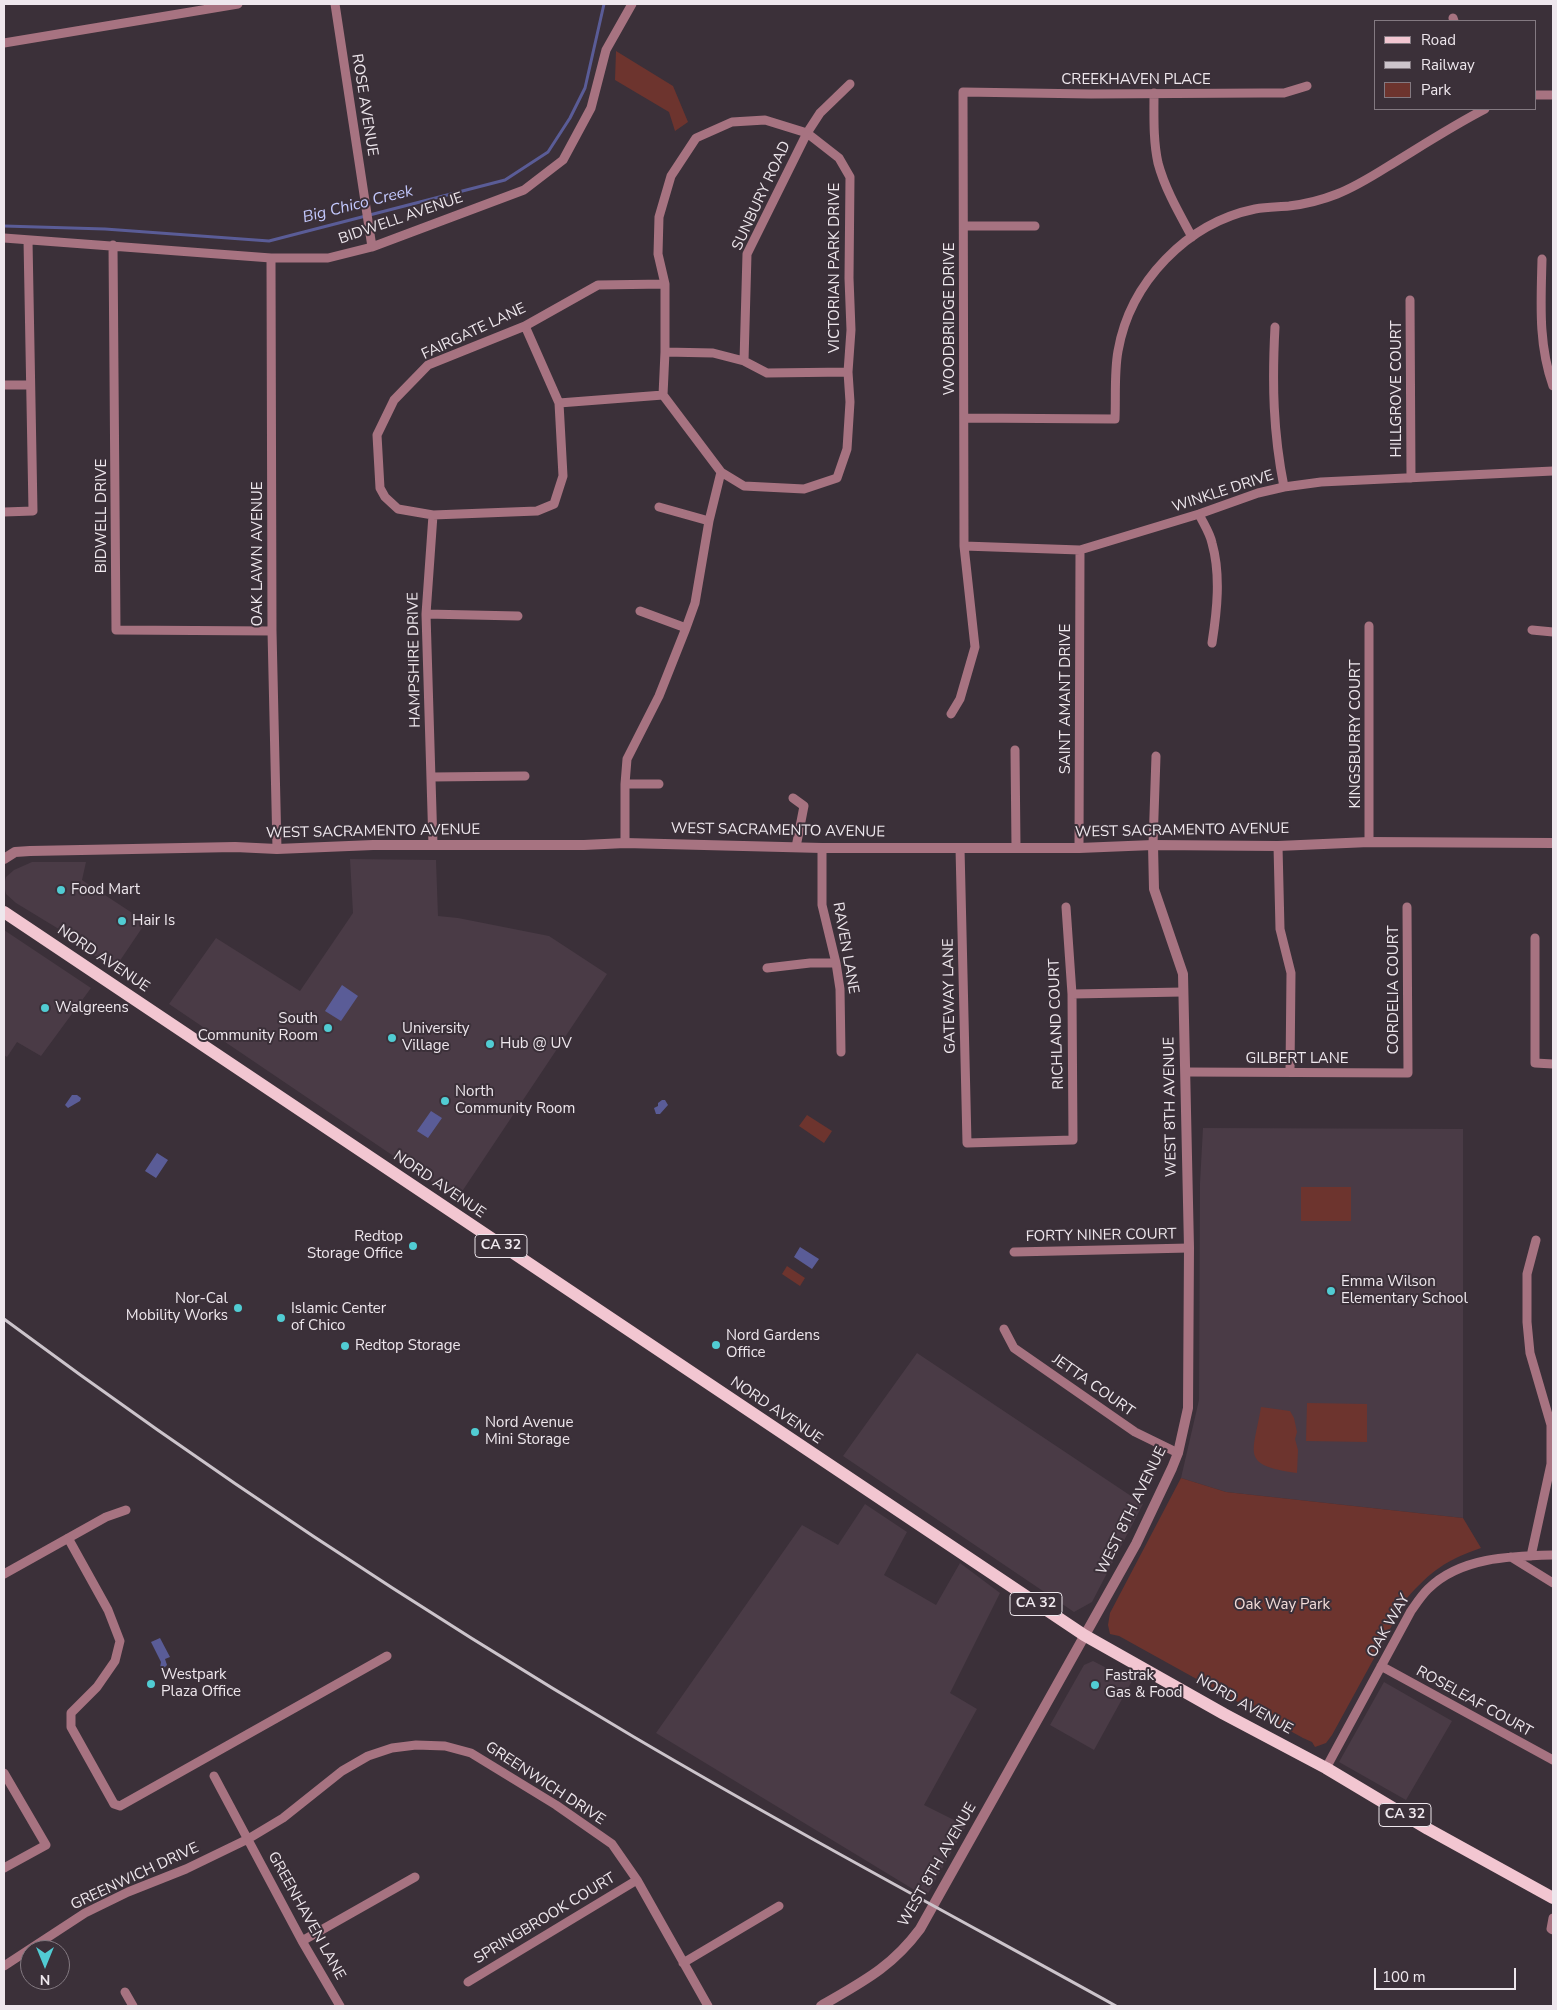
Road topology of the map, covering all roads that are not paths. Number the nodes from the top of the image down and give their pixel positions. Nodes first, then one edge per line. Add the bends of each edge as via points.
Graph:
1 (238, 4) edge
2 (335, 4) edge
3 (632, 4) edge
4 (4, 43) edge
5 (850, 84) dead end
6 (1307, 86) dead end
7 (964, 92) joint
8 (1154, 93) junction
9 (1537, 95) edge
10 (1553, 95) edge
11 (1482, 110) edge
12 (806, 133) junction
13 (964, 226) junction
14 (1035, 226) dead end
15 (1192, 237) junction
16 (4, 238) edge
17 (28, 240) junction
18 (113, 245) junction
19 (372, 247) junction
20 (271, 258) junction
21 (1542, 259) dead end
22 (665, 284) junction
23 (1410, 300) dead end
24 (525, 326) junction
25 (1275, 327) dead end
26 (665, 352) junction
27 (744, 361) junction
28 (848, 372) junction
29 (30, 384) junction
30 (4, 385) edge
31 (1553, 386) edge
32 (663, 395) junction
33 (559, 403) junction
34 (965, 418) junction
35 (1553, 471) edge
36 (721, 472) junction
37 (1411, 478) junction
38 (1284, 487) junction
39 (659, 507) dead end
40 (4, 512) edge
41 (433, 514) junction
42 (1199, 514) junction
43 (709, 520) junction
44 (964, 546) junction
45 (1080, 550) junction
46 (640, 611) dead end
47 (426, 614) junction
48 (518, 616) dead end
49 (1370, 626) dead end
50 (686, 628) junction
51 (1532, 630) dead end
52 (272, 631) junction
53 (1553, 632) edge
54 (1212, 643) dead end
55 (950, 714) dead end
56 (1015, 750) dead end
57 (1156, 756) dead end
58 (525, 776) dead end
59 (432, 777) junction
60 (624, 784) junction
61 (659, 784) dead end
62 (793, 798) dead end
63 (1369, 842) junction
64 (1553, 842) edge
65 (625, 843) junction
66 (433, 845) junction
67 (1153, 845) junction
68 (1278, 846) junction
69 (796, 847) junction
70 (1016, 847) junction
71 (822, 848) junction
72 (960, 848) junction
73 (1079, 848) junction
74 (277, 849) junction
75 (4, 859) edge
76 (1066, 907) dead end
77 (1407, 907) dead end
78 (4, 912) edge
79 (1535, 938) dead end
80 (836, 963) junction
81 (767, 968) dead end
82 (1183, 992) junction
83 (1072, 994) junction
84 (841, 1052) dead end
85 (1553, 1064) edge
86 (1186, 1072) junction
87 (1290, 1072) junction
88 (1408, 1073) joint
89 (1073, 1140) joint
90 (1536, 1240) dead end
91 (1189, 1248) junction
92 (1014, 1252) dead end
93 (1004, 1328) dead end
94 (1552, 1425) edge
95 (1178, 1453) junction
96 (126, 1510) dead end
97 (68, 1538) junction
98 (1553, 1555) edge
99 (1531, 1556) junction
100 (1510, 1557) junction
101 (4, 1574) edge
102 (1553, 1583) edge
103 (1084, 1635) junction
104 (387, 1656) dead end
105 (1382, 1666) junction
106 (1553, 1760) edge
107 (1326, 1768) junction
108 (4, 1773) edge
109 (214, 1776) dead end
110 (248, 1839) junction
111 (4, 1868) edge
112 (415, 1877) dead end
113 (637, 1880) junction
114 (1553, 1898) edge
115 (779, 1906) dead end
116 (1553, 1918) edge
117 (1552, 1929) edge
118 (302, 1941) junction
119 (683, 1963) junction
120 (4, 1966) edge
121 (468, 1982) dead end
122 (125, 1992) dead end
123 (133, 2006) edge
124 (340, 2006) edge
125 (708, 2006) edge
126 (821, 2006) edge

1 - 4 street
2 - 19 street, ROSE AVENUE
3 - 19 street, BIDWELL AVENUE via 606,50 591,108 563,160 524,190
5 - 12 street, SUNBURY ROAD via 820,113
6 - 8 street, CREEKHAVEN PLACE via 1284,93
7 - 8 street, CREEKHAVEN PLACE
7 - 13 street, WOODBRIDGE DRIVE
8 - 15 street via 1158,162
9 - 10 street
11 - 15 street via 1347,190 1305,204 1237,214
12 - 22 street, VICTORIAN PARK DRIVE via 765,120 732,122 696,138 671,176 659,217 658,254
12 - 27 street, SUNBURY ROAD via 747,254
12 - 28 street, VICTORIAN PARK DRIVE via 839,158 850,177 851,330
13 - 14 street
13 - 34 street, WOODBRIDGE DRIVE
15 - 34 street via 1161,263 1146,282 1124,327 1116,368 1116,419
16 - 17 street, BIDWELL AVENUE
17 - 18 street, BIDWELL AVENUE
17 - 29 street
18 - 20 street, BIDWELL AVENUE
18 - 52 street, BIDWELL DRIVE via 116,630
19 - 20 street, BIDWELL AVENUE via 328,258
20 - 52 street, OAK LAWN AVENUE
21 - 31 street via 1542,339
22 - 24 street, FAIRGATE LANE via 598,286
22 - 26 street, VICTORIAN PARK DRIVE
23 - 37 street, HILLGROVE COURT
24 - 33 street
24 - 41 street, FAIRGATE LANE via 428,365 394,400 377,435 380,488 385,498 398,509
25 - 38 street via 1273,412
26 - 27 street via 713,353
26 - 32 street, VICTORIAN PARK DRIVE
27 - 28 street via 767,372
28 - 36 street, VICTORIAN PARK DRIVE via 847,449 837,478 804,489 744,486
29 - 30 street
29 - 40 street via 34,511
32 - 33 street
32 - 36 street, VICTORIAN PARK DRIVE
33 - 41 street via 563,476 554,504 537,511
34 - 44 street, WOODBRIDGE DRIVE
35 - 37 street, WINKLE DRIVE
36 - 43 street
37 - 38 street, WINKLE DRIVE
38 - 42 street, WINKLE DRIVE
39 - 43 street
41 - 47 street, HAMPSHIRE DRIVE
42 - 45 street, WINKLE DRIVE
42 - 54 street via 1212,542 1217,572
43 - 50 street via 694,603
44 - 45 street, WINKLE DRIVE
44 - 55 street, WOODBRIDGE DRIVE via 975,647 960,699
45 - 73 street, SAINT AMANT DRIVE
46 - 50 street
47 - 48 street
47 - 59 street, HAMPSHIRE DRIVE
49 - 63 street, KINGSBURRY COURT
50 - 60 street via 659,696 627,759
51 - 53 street
52 - 74 street, OAK LAWN AVENUE
56 - 70 street
57 - 67 street
58 - 59 street
59 - 66 street, HAMPSHIRE DRIVE
60 - 61 street
60 - 65 street
62 - 69 street via 804,806
63 - 64 street, WEST SACRAMENTO AVENUE
63 - 68 street, WEST SACRAMENTO AVENUE
65 - 66 street, WEST SACRAMENTO AVENUE
65 - 69 street, WEST SACRAMENTO AVENUE
66 - 74 street, WEST SACRAMENTO AVENUE via 373,844
67 - 68 street, WEST SACRAMENTO AVENUE
67 - 73 street, WEST SACRAMENTO AVENUE
67 - 82 street, WEST 8TH AVENUE via 1154,889 1183,974
68 - 87 street via 1280,929 1292,973
69 - 71 street, WEST SACRAMENTO AVENUE
70 - 72 street, WEST SACRAMENTO AVENUE
70 - 73 street, WEST SACRAMENTO AVENUE
71 - 72 street, WEST SACRAMENTO AVENUE
71 - 80 street, RAVEN LANE via 822,905
72 - 89 street, GATEWAY LANE via 967,1143
74 - 75 street, WEST SACRAMENTO AVENUE via 15,852
76 - 83 street, RICHLAND COURT
77 - 88 street, CORDELIA COURT
78 - 103 main road, NORD AVENUE / CA 32
79 - 85 street via 1535,1064
80 - 81 street
80 - 84 street, RAVEN LANE via 840,989
82 - 83 street
82 - 86 street, WEST 8TH AVENUE
83 - 89 street, RICHLAND COURT
86 - 87 street, GILBERT LANE
86 - 91 street, WEST 8TH AVENUE
87 - 88 street, GILBERT LANE
90 - 94 street via 1527,1274 1530,1353
91 - 92 street, FORTY NINER COURT
91 - 95 street, WEST 8TH AVENUE via 1188,1408
93 - 95 street, JETTA COURT via 1014,1348 1135,1432
94 - 99 street via 1551,1464
95 - 103 street, WEST 8TH AVENUE via 1136,1544
96 - 97 street via 106,1516
97 - 101 street
97 - 104 street via 108,1610 120,1641 116,1661 97,1687 71,1713 71,1727 114,1804 120,1806
98 - 99 street, OAK WAY
99 - 100 street, OAK WAY
100 - 102 street
100 - 105 street, OAK WAY via 1466,1566 1428,1589 1411,1611
103 - 107 main road, NORD AVENUE / CA 32
103 - 126 street, WEST 8TH AVENUE via 920,1929 899,1955 882,1969
105 - 106 street, ROSELEAF COURT
105 - 107 street, OAK WAY
107 - 114 main road, NORD AVENUE / CA 32
108 - 111 street via 46,1845
109 - 110 street, GREENHAVEN LANE
110 - 113 street, GREENWICH DRIVE via 283,1818 342,1771 368,1756 392,1748 445,1746 471,1753 612,1844
110 - 118 street, GREENHAVEN LANE
110 - 120 street, GREENWICH DRIVE via 85,1912
112 - 118 street
113 - 119 street, GREENWICH DRIVE
113 - 121 street, SPRINGBROOK COURT
115 - 119 street
116 - 117 street
118 - 124 street, GREENHAVEN LANE
119 - 125 street, GREENWICH DRIVE
122 - 123 street

